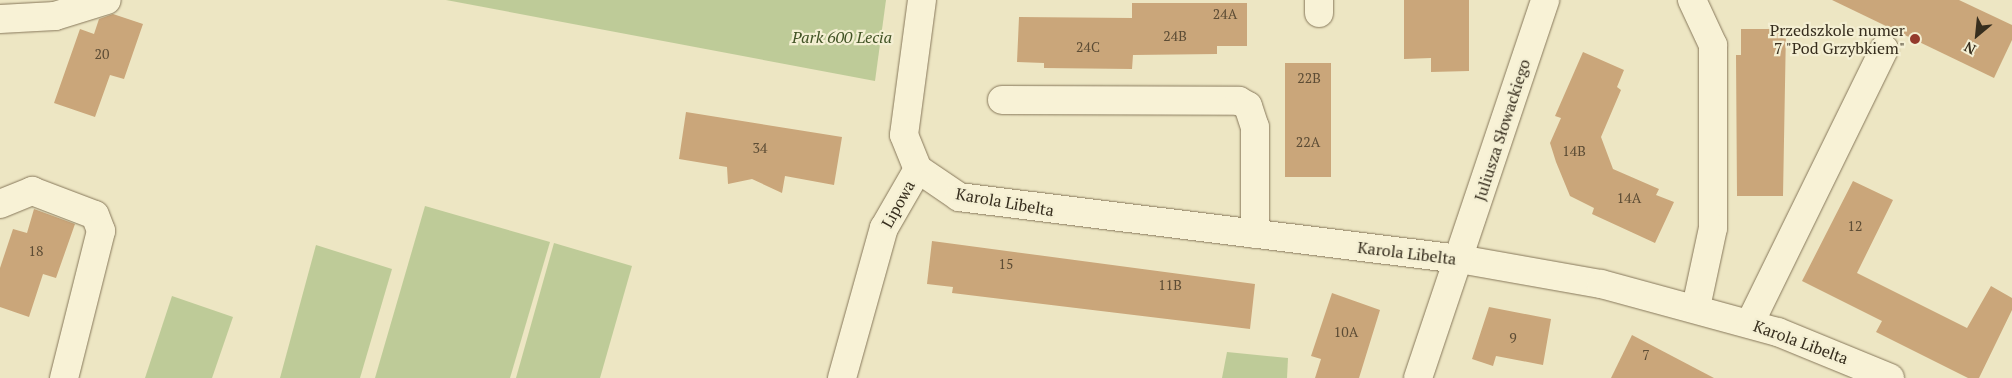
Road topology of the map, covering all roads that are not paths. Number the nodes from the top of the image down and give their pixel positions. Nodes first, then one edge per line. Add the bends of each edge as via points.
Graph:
1 (107, 0) edge
2 (922, 0) edge
3 (1545, 0) edge
4 (1692, 0) edge
5 (0, 19) edge
6 (1884, 49) dead end
7 (1002, 100) dead end
8 (918, 169) junction
9 (0, 204) edge
10 (1255, 234) junction
11 (1459, 259) junction
12 (1696, 307) junction
13 (1750, 323) junction
14 (64, 378) edge
15 (842, 378) edge
16 (1418, 378) edge
17 (1890, 378) edge

1 - 5 street via 54,16
2 - 8 street, Lipowa via 904,126
3 - 11 street, Juliusza Słowackiego
4 - 12 street via 1713,45 1713,228
6 - 13 street
7 - 10 street via 1239,101 1248,106 1255,127
8 - 10 street, Karola Libelta via 959,197
8 - 15 street, Lipowa via 884,228
9 - 14 street via 32,191 95,215 101,231
10 - 11 street, Karola Libelta
11 - 12 street, Karola Libelta via 1601,284
11 - 16 street, Juliusza Słowackiego
12 - 13 street, Karola Libelta
13 - 17 street, Karola Libelta

